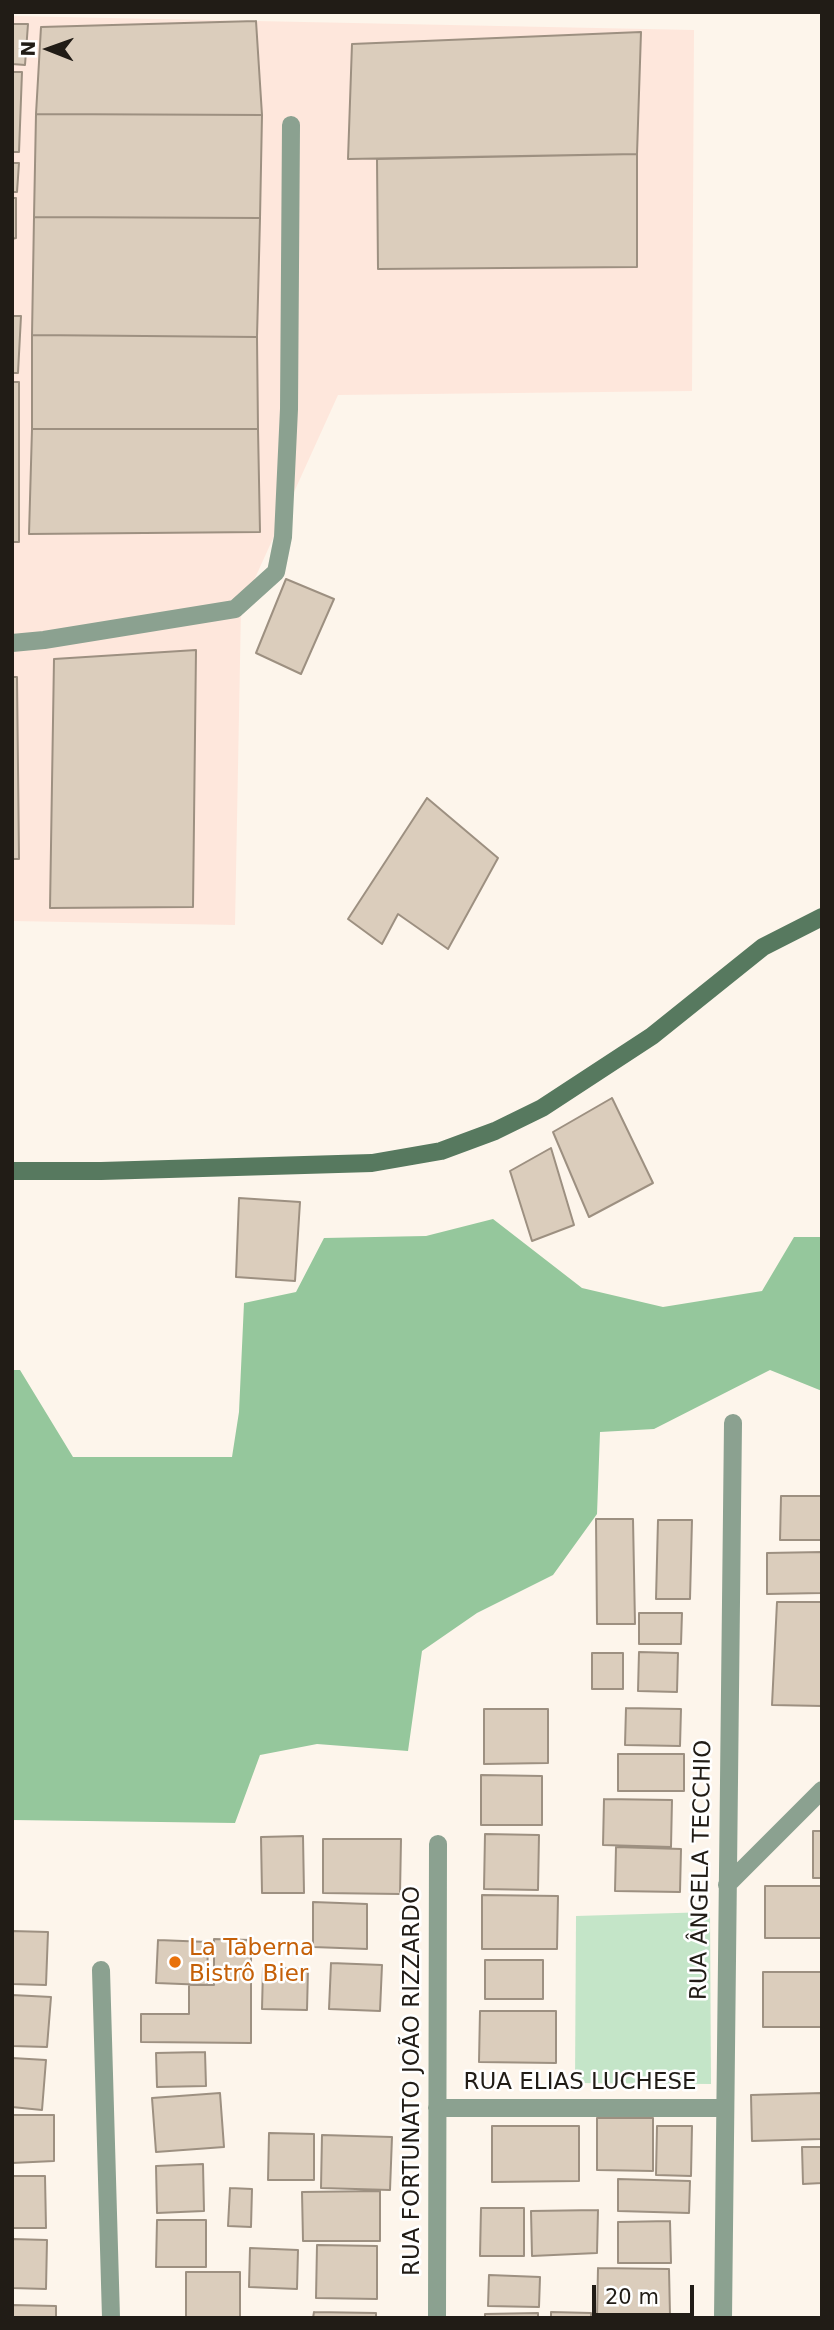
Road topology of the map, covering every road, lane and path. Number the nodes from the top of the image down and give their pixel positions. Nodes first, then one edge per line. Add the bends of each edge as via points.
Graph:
1 (291, 125) dead end
2 (12, 643) edge
3 (822, 917) edge
4 (12, 1171) edge
5 (733, 1423) dead end
6 (822, 1790) edge
7 (438, 1844) dead end
8 (727, 1885) junction
9 (101, 1970) dead end
10 (437, 2108) junction
11 (724, 2108) junction
12 (111, 2318) edge
13 (437, 2318) edge
14 (723, 2318) edge

1 - 2 street via 289,409 283,537 276,572 235,609
3 - 4 main road via 763,947 652,1036 542,1108 441,1151 372,1163
5 - 8 street, RUA ÂNGELA TECCHIO
6 - 8 street
7 - 10 street, RUA FORTUNATO JOÃO RIZZARDO
8 - 11 street, RUA ÂNGELA TECCHIO
9 - 12 street
10 - 11 street, RUA ELIAS LUCHESE
10 - 13 street, RUA FORTUNATO JOÃO RIZZARDO
11 - 14 street, RUA ÂNGELA TECCHIO

